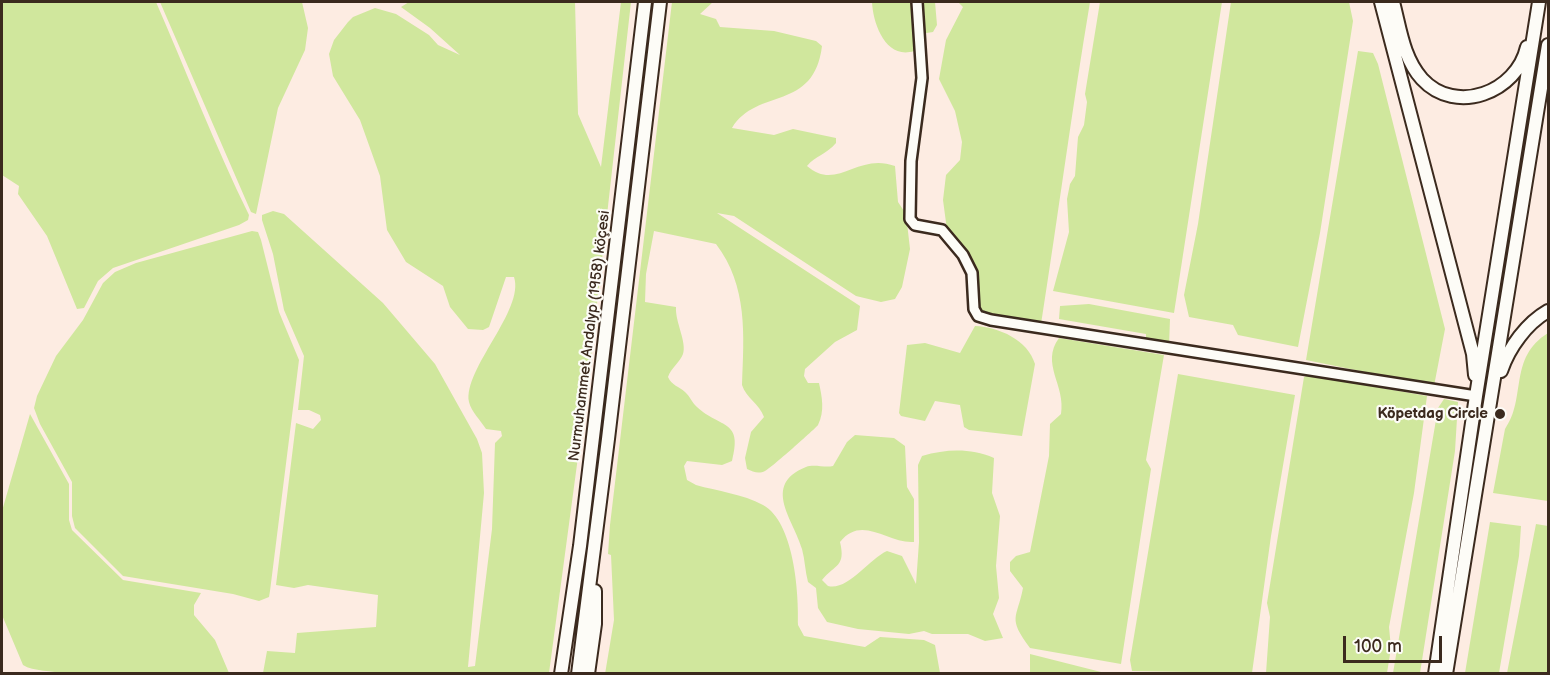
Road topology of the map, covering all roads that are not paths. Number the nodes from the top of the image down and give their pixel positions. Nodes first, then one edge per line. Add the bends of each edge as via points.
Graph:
1 (645, 2) edge
2 (660, 2) edge
3 (917, 2) edge
4 (1381, 2) edge
5 (1393, 2) edge
6 (1539, 2) edge
7 (1548, 45) edge
8 (1548, 311) edge
9 (1476, 396) junction
10 (1491, 401) junction
11 (594, 546) junction
12 (561, 674) edge
13 (578, 674) edge
14 (588, 674) edge
15 (1436, 674) edge
16 (1446, 674) edge

1 - 12 main road, Nurmuhammet Andalyp (1958) köçesi
2 - 11 main road, Nurmuhammet Andalyp (1958) köçesi
3 - 9 street via 922,78 911,161 910,219 919,227 942,230 968,262 978,316
4 - 9 main road via 1473,354
5 - 6 main road via 1410,63 1424,81 1444,93 1465,98 1487,94 1510,80 1526,54
6 - 9 main road
7 - 10 main road
8 - 10 main road via 1533,319 1505,359
9 - 15 main road
10 - 16 main road
11 - 13 main road, Nurmuhammet Andalyp (1958) köçesi
11 - 14 main road via 595,624

